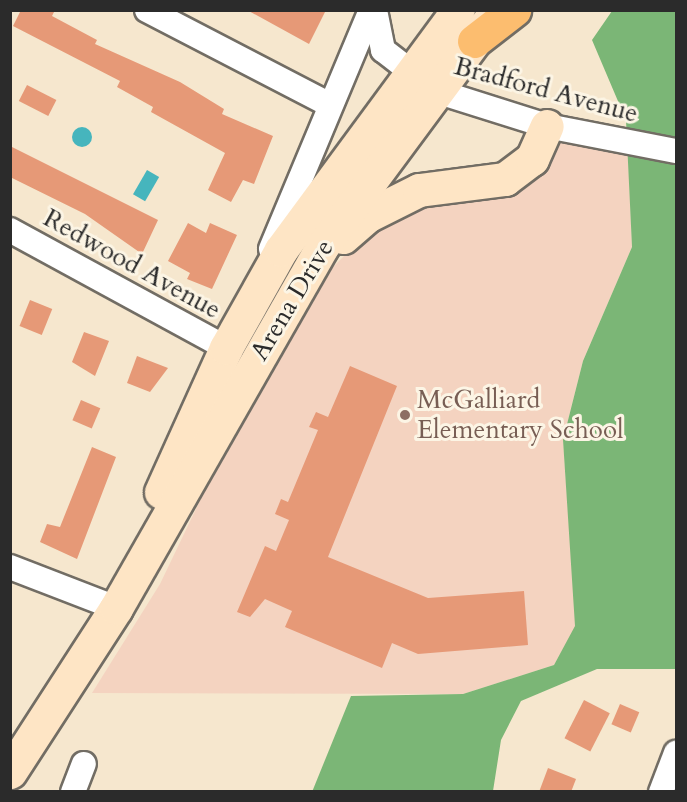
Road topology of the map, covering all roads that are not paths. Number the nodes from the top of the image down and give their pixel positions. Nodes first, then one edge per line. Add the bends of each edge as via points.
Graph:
1 (147, 10) edge
2 (373, 10) edge
3 (458, 10) edge
4 (497, 10) edge
5 (514, 10) edge
6 (474, 41) junction
7 (408, 72) junction
8 (436, 91) junction
9 (330, 105) junction
10 (547, 126) junction
11 (676, 151) edge
12 (10, 230) edge
13 (301, 282) junction
14 (243, 315) junction
15 (226, 348) junction
16 (10, 567) edge
17 (116, 608) junction
18 (676, 757) edge
19 (84, 764) dead end
20 (10, 772) edge
21 (73, 792) edge
22 (661, 792) edge

1 - 9 street
2 - 7 street, Bradford Avenue via 383,50
2 - 9 street
3 - 7 main road, Arena Drive
4 - 6 main road, Arena Drive
5 - 6 highway
6 - 8 main road, Arena Drive
7 - 8 street, Bradford Avenue
7 - 14 main road, Arena Drive via 308,211
8 - 10 street, Bradford Avenue
8 - 13 main road, Arena Drive
9 - 14 street
10 - 11 street, Bradford Avenue
10 - 13 main road via 532,159 520,170 505,179 446,184 390,202 344,236
12 - 15 street, Redwood Avenue
13 - 17 main road, Arena Drive
14 - 15 main road, Arena Drive
15 - 17 main road, Arena Drive
16 - 17 street
17 - 20 main road, Arena Drive
18 - 22 street
19 - 21 street

